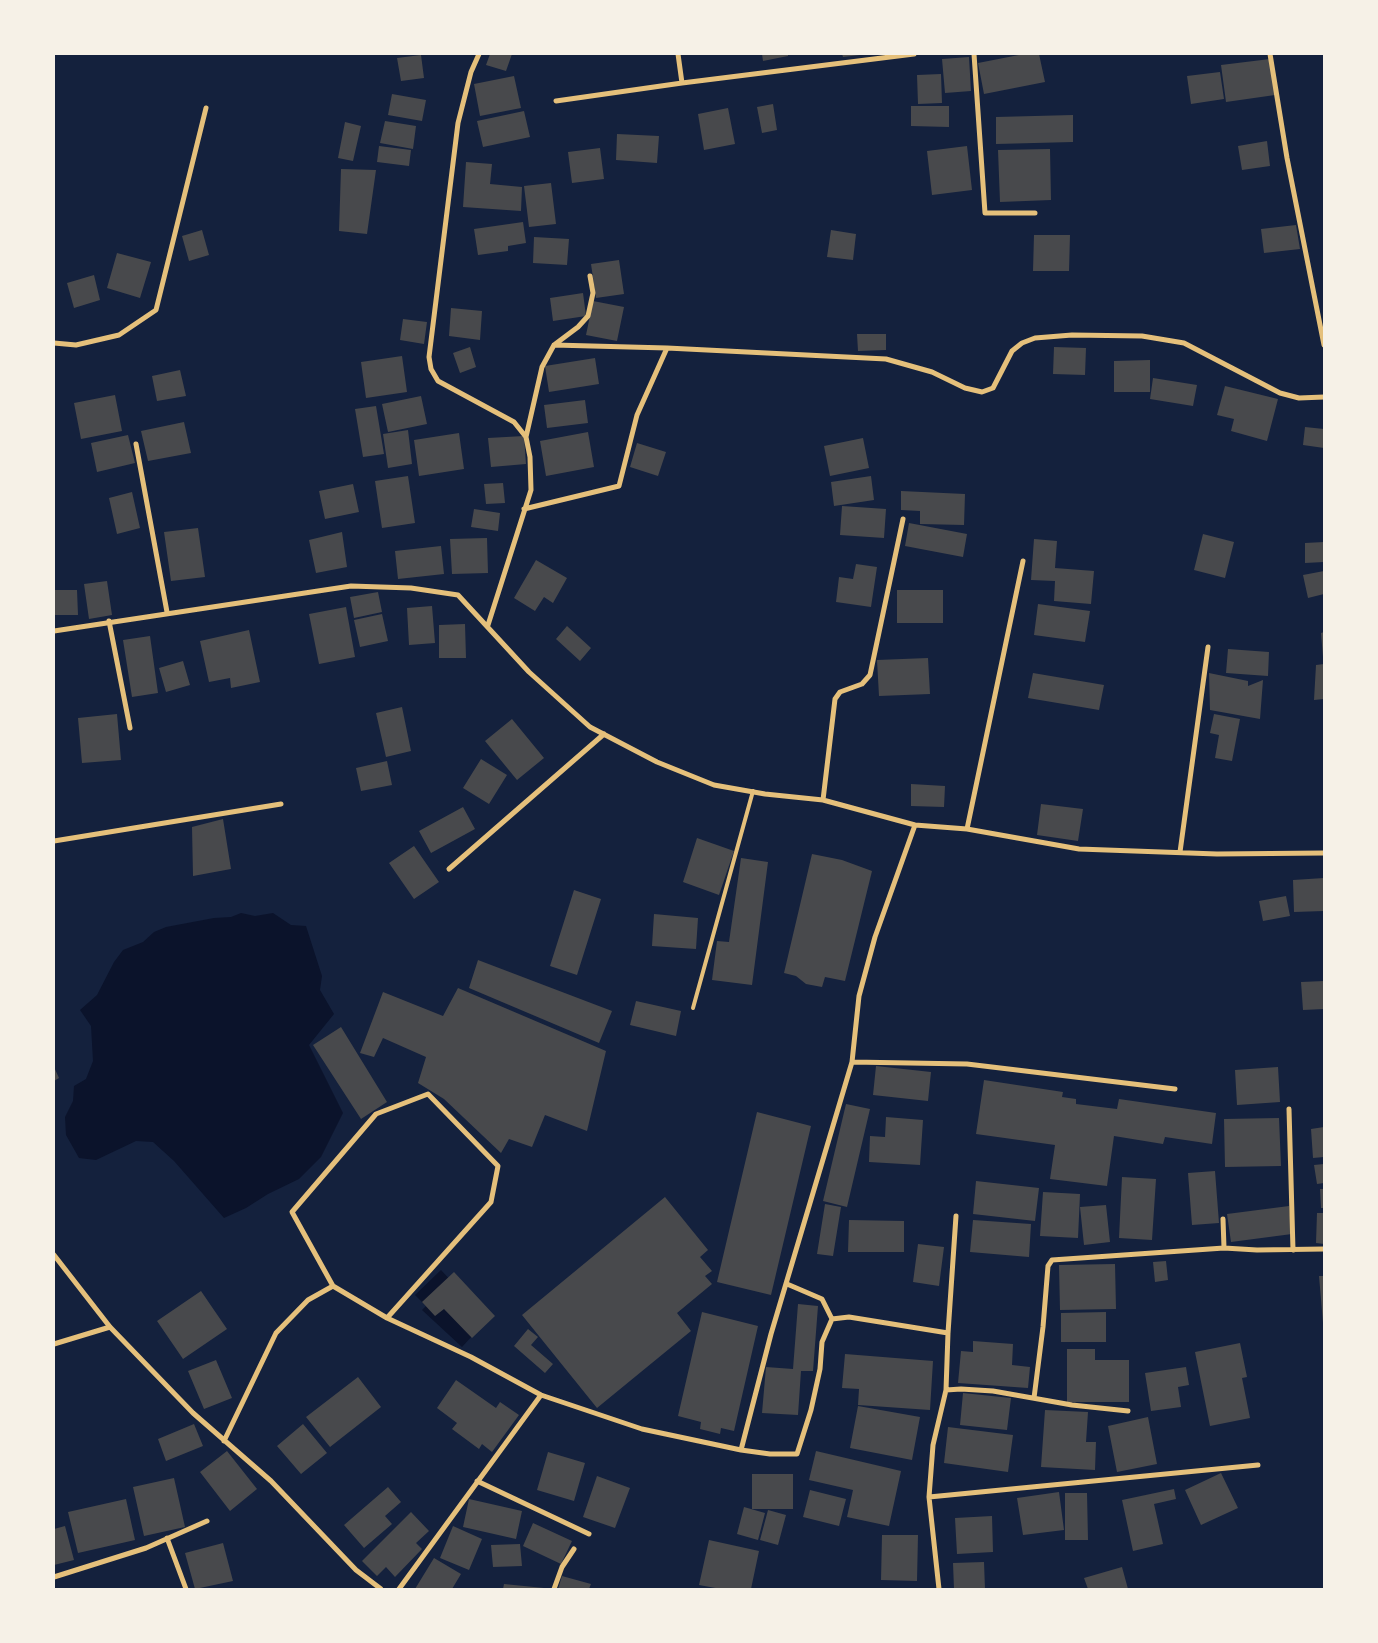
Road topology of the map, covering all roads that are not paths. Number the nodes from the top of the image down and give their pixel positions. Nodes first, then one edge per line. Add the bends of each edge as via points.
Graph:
1 (479, 54) edge
2 (678, 54) edge
3 (914, 54) edge
4 (974, 54) edge
5 (1270, 54) edge
6 (682, 83) junction
7 (556, 101) dead end
8 (206, 108) dead end
9 (1035, 213) dead end
10 (590, 276) dead end
11 (54, 343) edge
12 (1324, 344) edge
13 (554, 345) junction
14 (667, 348) junction
15 (1324, 397) edge
16 (526, 437) junction
17 (136, 444) dead end
18 (524, 509) junction
19 (903, 519) dead end
20 (1023, 561) dead end
21 (166, 612) junction
22 (109, 621) junction
23 (488, 625) junction
24 (54, 631) edge
25 (1208, 647) dead end
26 (130, 728) dead end
27 (604, 734) junction
28 (753, 791) junction
29 (822, 800) junction
30 (282, 804) dead end
31 (915, 826) junction
32 (966, 829) junction
33 (54, 841) edge
34 (1180, 852) junction
35 (1324, 853) edge
36 (448, 869) dead end
37 (694, 1008) dead end
38 (852, 1062) junction
39 (1175, 1088) dead end
40 (1289, 1109) dead end
41 (956, 1216) dead end
42 (1223, 1219) dead end
43 (1224, 1248) junction
44 (1324, 1249) edge
45 (1293, 1250) junction
46 (54, 1255) edge
47 (787, 1284) junction
48 (333, 1286) junction
49 (387, 1318) junction
50 (832, 1319) junction
51 (110, 1327) junction
52 (948, 1333) junction
53 (54, 1344) edge
54 (946, 1390) junction
55 (540, 1395) junction
56 (1034, 1398) junction
57 (1128, 1410) dead end
58 (224, 1441) junction
59 (742, 1450) junction
60 (1258, 1465) dead end
61 (478, 1482) junction
62 (929, 1497) junction
63 (207, 1521) dead end
64 (590, 1534) dead end
65 (167, 1538) junction
66 (574, 1549) dead end
67 (54, 1577) edge
68 (186, 1589) edge
69 (381, 1589) edge
70 (399, 1589) edge
71 (554, 1589) edge
72 (939, 1589) edge

1 - 16 street via 458,123 429,356 431,369 438,381 514,422
2 - 6 street
3 - 6 street
4 - 9 street via 985,213
5 - 12 street
6 - 7 street
8 - 11 street via 156,310 119,335 76,344
10 - 13 street via 593,293 588,316
13 - 14 street
13 - 16 street via 542,367
14 - 15 street via 886,360 932,372 982,392 993,388 1012,351 1035,338 1142,336 1184,343 1280,393 1299,398
14 - 18 street via 637,415 619,486
16 - 18 street via 531,490
17 - 21 street
18 - 23 street
19 - 29 street via 870,675 862,684 840,692 835,698
20 - 32 street
21 - 22 street
21 - 23 street via 351,586 402,588 458,595
22 - 24 street
22 - 26 street
23 - 27 street via 529,672 590,727
25 - 34 street
27 - 28 street via 657,762 714,784
27 - 36 street
28 - 29 street
28 - 37 lane
29 - 31 street
30 - 33 street
31 - 32 street
31 - 38 street via 859,996
32 - 34 street via 1079,849
34 - 35 street
38 - 39 street via 967,1064
38 - 47 street
40 - 45 street
41 - 52 street
42 - 43 street
43 - 45 street
43 - 56 street via 1052,1260 1048,1266
44 - 45 street
46 - 51 street
47 - 50 street via 822,1300
47 - 59 street via 770,1334
48 - 49 street
48 - 49 street via 292,1212 376,1114 428,1094 498,1166 490,1202
48 - 58 street via 308,1300 276,1333
49 - 55 street via 471,1357
50 - 52 street via 848,1317
50 - 59 street via 822,1342 820,1369 797,1454
51 - 53 street
51 - 58 street
52 - 54 street
54 - 56 street via 994,1391
54 - 62 street via 933,1445
55 - 59 street via 642,1430
55 - 61 street
56 - 57 street
58 - 69 street via 271,1481 356,1570
60 - 62 street
61 - 64 street
61 - 70 street
62 - 72 street
63 - 65 street
65 - 67 street via 146,1548
65 - 68 street
66 - 71 street via 562,1567

